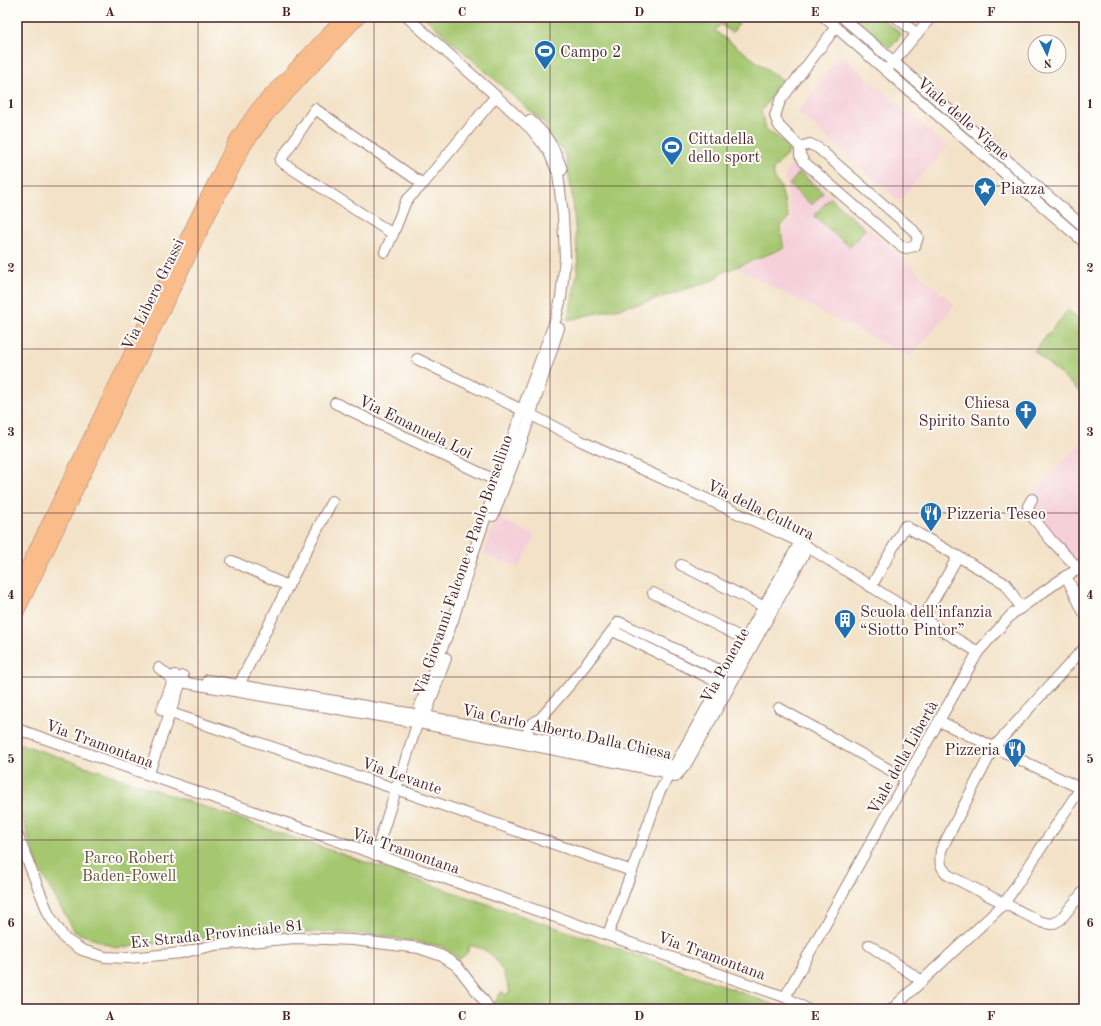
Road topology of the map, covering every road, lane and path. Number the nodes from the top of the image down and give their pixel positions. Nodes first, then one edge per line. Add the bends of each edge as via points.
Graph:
1 (344, 17) edge
2 (359, 17) edge
3 (406, 17) edge
4 (824, 17) edge
5 (842, 17) edge
6 (896, 17) edge
7 (931, 17) edge
8 (418, 22) edge
9 (836, 27) junction
10 (917, 34) junction
11 (894, 62) junction
12 (471, 70) junction
13 (887, 70) junction
14 (496, 96) junction
15 (524, 119) junction
16 (800, 147) junction
17 (423, 184) junction
18 (1082, 222) edge
19 (393, 234) junction
20 (1084, 242) edge
21 (385, 252) dead end
22 (417, 359) dead end
23 (335, 403) dead end
24 (526, 412) junction
25 (501, 484) junction
26 (1032, 498) dead end
27 (332, 501) dead end
28 (804, 544) junction
29 (958, 556) junction
30 (232, 561) dead end
31 (681, 565) dead end
32 (1081, 567) edge
33 (1066, 576) junction
34 (288, 586) junction
35 (871, 586) junction
36 (17, 588) edge
37 (653, 593) dead end
38 (768, 608) junction
39 (1022, 608) junction
40 (17, 613) edge
41 (1084, 613) edge
42 (923, 620) junction
43 (613, 631) junction
44 (750, 641) junction
45 (1084, 648) edge
46 (978, 652) junction
47 (731, 675) junction
48 (725, 685) junction
49 (238, 689) junction
50 (779, 708) dead end
51 (166, 712) junction
52 (419, 719) junction
53 (939, 721) junction
54 (20, 732) edge
55 (527, 737) junction
56 (994, 746) junction
57 (151, 767) dead end
58 (674, 771) junction
59 (906, 779) junction
60 (1083, 787) edge
61 (396, 789) junction
62 (17, 834) edge
63 (374, 855) junction
64 (632, 871) junction
65 (1084, 891) edge
66 (1004, 904) junction
67 (608, 934) junction
68 (869, 946) dead end
69 (922, 981) junction
70 (785, 997) junction
71 (489, 1009) edge
72 (807, 1009) edge
73 (892, 1009) edge

1 - 36 main road, Via Libero Grassi via 258,108 236,140
2 - 40 main road, Via Libero Grassi via 266,115 245,145
3 - 8 street, Via Giovanni Falcone e Paolo Borsellino
4 - 9 street, Viale delle Vigne
5 - 11 street, Viale delle Vigne
6 - 10 street
7 - 10 street
8 - 12 street, Via Giovanni Falcone e Paolo Borsellino
9 - 13 street, Viale delle Vigne
9 - 16 street via 780,101 775,116 779,126
10 - 11 street
11 - 13 street
11 - 18 street, Viale delle Vigne
12 - 14 street, Via Giovanni Falcone e Paolo Borsellino
12 - 15 street, Via Giovanni Falcone e Paolo Borsellino
13 - 20 street, Viale delle Vigne
14 - 15 street, Via Giovanni Falcone e Paolo Borsellino
14 - 17 street
15 - 24 street, Via Giovanni Falcone e Paolo Borsellino via 548,150 558,173 568,253 568,296 561,322
16 - 16 street via 800,155 804,162 815,172 901,246 915,246 918,237 912,230 836,163 810,144
17 - 19 street via 406,201
17 - 19 street via 314,109 280,161
19 - 21 street
22 - 24 street, Via della Cultura
23 - 25 street, Via Emanuela Loi
24 - 25 street, Via Giovanni Falcone e Paolo Borsellino
24 - 28 street, Via della Cultura via 581,441
25 - 52 street, Via Giovanni Falcone e Paolo Borsellino via 433,697 427,711
26 - 32 street via 1028,506 1030,514 1051,540
27 - 34 street
28 - 35 street, Via della Cultura
28 - 38 street, Via Ponente
29 - 35 street via 905,526
29 - 39 street via 1006,584
29 - 42 street
30 - 34 street
31 - 38 street
32 - 33 street, Viale della Libertà
33 - 39 street, Viale della Libertà
33 - 41 street
34 - 49 street
35 - 42 street, Via della Cultura
37 - 44 street
38 - 44 street, Via Ponente
39 - 46 street, Viale della Libertà via 1012,614
42 - 46 street, Via della Cultura
43 - 47 street via 619,622
43 - 48 street
43 - 55 street via 541,718 529,726
44 - 47 street, Via Ponente
45 - 56 street
46 - 53 street, Viale della Libertà
47 - 48 street, Via Ponente
48 - 58 street, Via Ponente
49 - 51 street, Via Carlo Alberto Dalla Chiesa via 178,678
49 - 52 street, Via Carlo Alberto Dalla Chiesa
50 - 59 street
51 - 57 street
51 - 61 street, Via Levante
52 - 55 street, Via Carlo Alberto Dalla Chiesa
52 - 58 street, Via Carlo Alberto Dalla Chiesa
52 - 61 street
53 - 56 street
53 - 59 street, Viale della Libertà
54 - 63 street, Via Tramontana
55 - 58 street, Via Carlo Alberto Dalla Chiesa
56 - 60 street
56 - 66 street via 941,850 939,863 948,876
58 - 64 street, Via Ponente via 660,792
59 - 70 street, Viale della Libertà
60 - 66 street
61 - 63 street
61 - 64 street, Via Levante
62 - 71 street, Ex Strada Provinciale 81 via 49,915 65,939 82,950 105,957 129,958 296,938 353,940 419,948 442,956 457,966
63 - 67 street, Via Tramontana
64 - 67 street, Via Ponente
65 - 66 street via 1060,920 1052,924 1041,922
66 - 69 street
67 - 70 street, Via Tramontana
68 - 69 street
69 - 73 street
70 - 72 street, Via Tramontana

